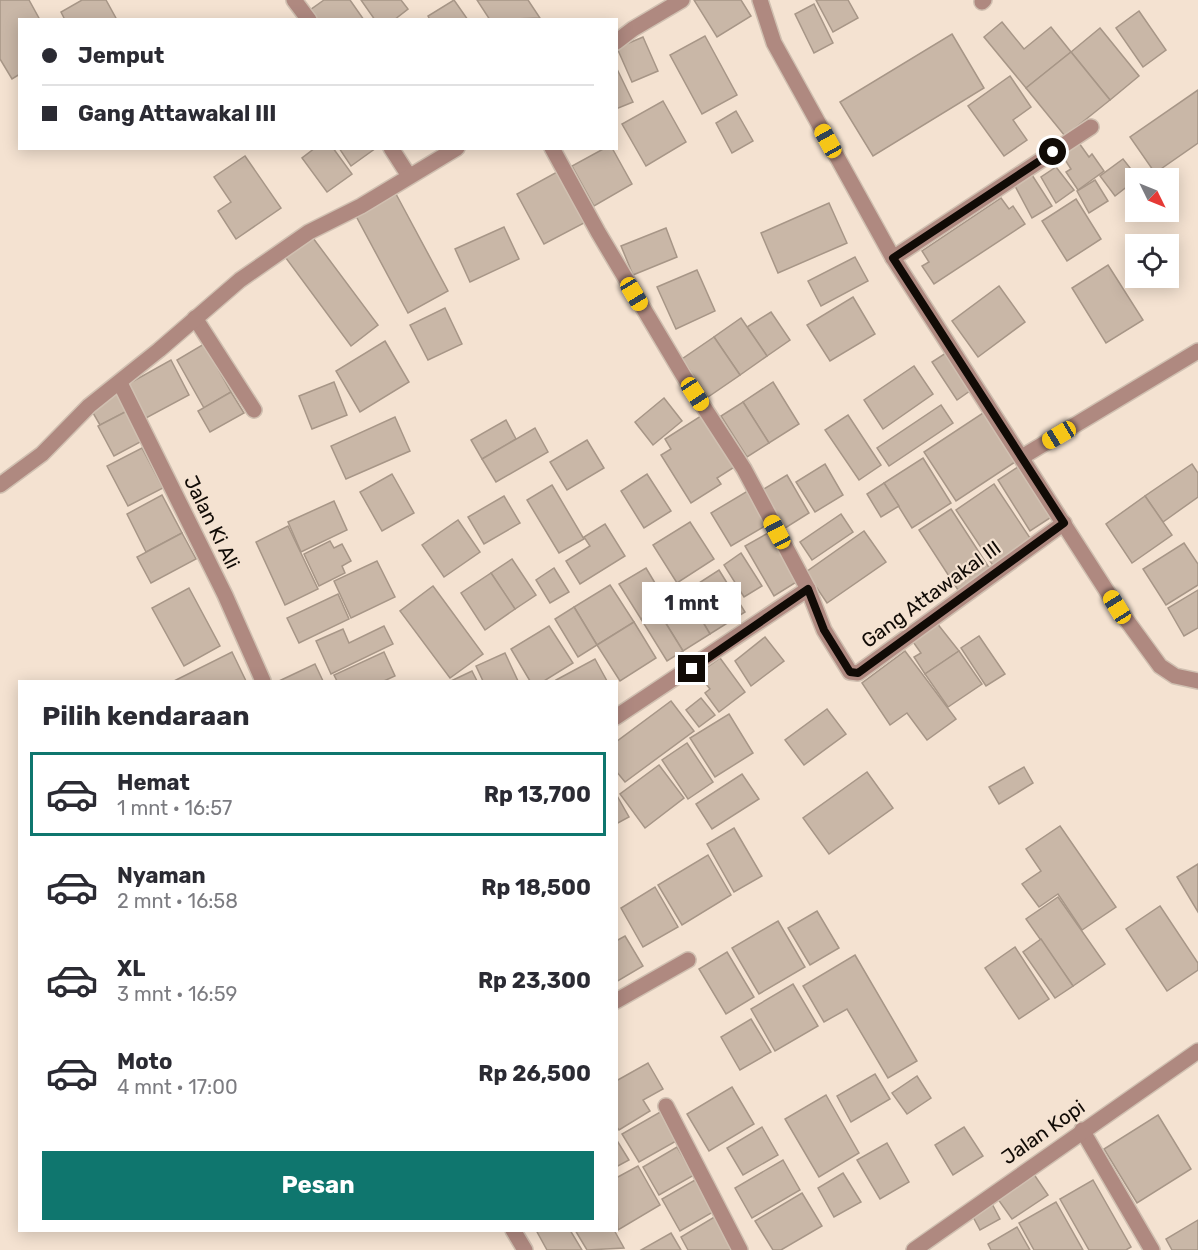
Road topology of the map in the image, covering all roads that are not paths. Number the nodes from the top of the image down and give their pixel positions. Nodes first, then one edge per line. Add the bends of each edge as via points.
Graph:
1 (294, 0) edge
2 (682, 0) edge
3 (760, 0) edge
4 (308, 18) edge
5 (618, 40) edge
6 (1091, 127) dead end
7 (392, 150) edge
8 (454, 150) edge
9 (553, 150) edge
10 (409, 176) junction
11 (893, 258) junction
12 (195, 318) junction
13 (1198, 351) edge
14 (120, 383) junction
15 (254, 410) dead end
16 (1022, 457) junction
17 (0, 485) edge
18 (1064, 523) junction
19 (808, 589) junction
20 (263, 680) edge
21 (1198, 681) edge
22 (618, 716) edge
23 (688, 960) dead end
24 (618, 1000) edge
25 (1198, 1051) edge
26 (666, 1106) dead end
27 (1082, 1130) junction
28 (514, 1232) edge
29 (525, 1250) edge
30 (740, 1250) edge
31 (914, 1250) edge
32 (1152, 1250) edge

1 - 4 street
2 - 5 street
3 - 11 street via 774,43
6 - 11 street
7 - 10 street
8 - 10 street
9 - 19 street via 676,365 744,469
10 - 12 street via 309,232 240,280
11 - 16 street
12 - 14 street
12 - 15 street
13 - 16 street
14 - 17 street via 89,406 49,448
14 - 20 street, Jalan Ki Ali
16 - 18 street
18 - 19 street, Gang Attawakal III via 858,673 850,672 824,630
18 - 21 street via 1160,666 1175,676
19 - 22 street
23 - 24 street
25 - 27 street, Jalan Kopi
26 - 30 street
27 - 31 street, Jalan Kopi
27 - 32 street
28 - 29 street

